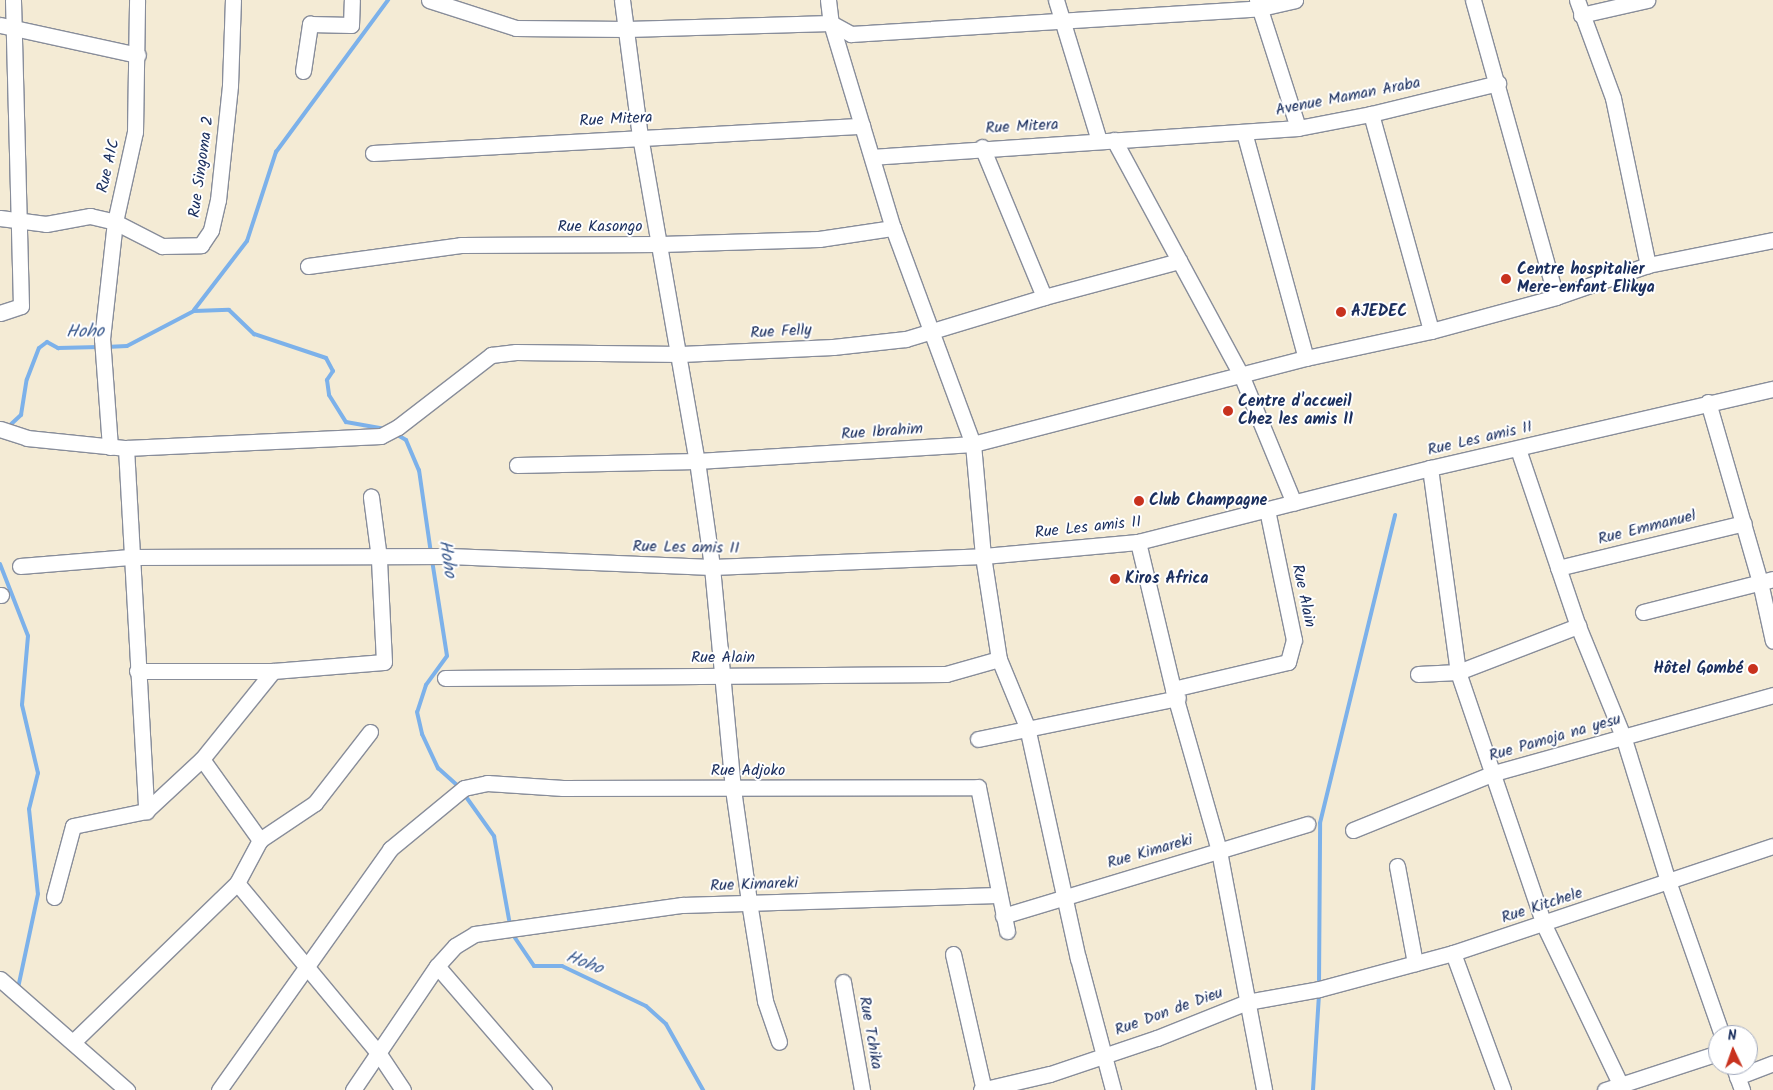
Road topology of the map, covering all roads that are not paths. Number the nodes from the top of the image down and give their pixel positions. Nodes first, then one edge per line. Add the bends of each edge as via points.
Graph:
1 (13, 0) edge
2 (137, 0) edge
3 (233, 0) edge
4 (352, 0) edge
5 (429, 0) edge
6 (622, 0) edge
7 (828, 0) edge
8 (1056, 0) edge
9 (1295, 0) edge
10 (1473, 0) edge
11 (1647, 0) edge
12 (1259, 4) edge
13 (1579, 7) edge
14 (1061, 18) junction
15 (831, 23) junction
16 (6, 26) edge
17 (627, 29) junction
18 (138, 55) junction
19 (303, 71) dead end
20 (1498, 83) junction
21 (1371, 114) junction
22 (862, 126) junction
23 (1298, 128) junction
24 (1244, 132) junction
25 (640, 136) junction
26 (1106, 141) junction
27 (982, 147) junction
28 (372, 153) dead end
29 (872, 157) junction
30 (0, 218) edge
31 (18, 222) junction
32 (115, 222) junction
33 (893, 228) junction
34 (1773, 240) edge
35 (661, 244) junction
36 (1179, 261) junction
37 (1648, 265) junction
38 (308, 266) dead end
39 (1044, 297) junction
40 (1556, 297) junction
41 (0, 313) edge
42 (930, 331) junction
43 (1432, 331) junction
44 (680, 354) junction
45 (1306, 358) junction
46 (1242, 377) junction
47 (1773, 389) edge
48 (1708, 402) junction
49 (4, 430) edge
50 (973, 444) junction
51 (110, 447) junction
52 (126, 448) junction
53 (1518, 449) junction
54 (697, 461) junction
55 (517, 464) dead end
56 (1430, 468) junction
57 (371, 497) dead end
58 (1294, 503) junction
59 (1267, 510) junction
60 (1744, 523) junction
61 (1138, 542) junction
62 (983, 556) junction
63 (130, 557) junction
64 (379, 558) junction
65 (20, 566) dead end
66 (712, 567) junction
67 (1558, 568) junction
68 (1767, 580) edge
69 (1643, 612) dead end
70 (1578, 626) junction
71 (1773, 641) edge
72 (999, 659) junction
73 (137, 671) junction
74 (273, 671) junction
75 (1458, 672) junction
76 (1418, 674) dead end
77 (720, 676) junction
78 (445, 678) dead end
79 (1176, 693) junction
80 (1773, 695) edge
81 (1026, 727) junction
82 (370, 732) dead end
83 (1623, 736) junction
84 (978, 739) dead end
85 (202, 759) junction
86 (1494, 773) junction
87 (733, 789) junction
88 (146, 811) junction
89 (1307, 824) dead end
90 (1353, 830) dead end
91 (260, 840) junction
92 (1773, 846) edge
93 (1219, 850) junction
94 (1398, 866) dead end
95 (1668, 881) junction
96 (237, 883) junction
97 (998, 895) junction
98 (54, 896) dead end
99 (1065, 896) junction
100 (749, 902) junction
101 (1003, 916) junction
102 (1544, 924) junction
103 (1007, 931) dead end
104 (1453, 953) junction
105 (953, 954) dead end
106 (1415, 963) junction
107 (437, 966) junction
108 (307, 970) junction
109 (0, 979) edge
110 (843, 982) dead end
111 (1319, 989) joint
112 (1247, 1002) junction
113 (1718, 1025) edge
114 (73, 1042) junction
115 (779, 1042) dead end
116 (379, 1054) junction
117 (1103, 1055) junction
118 (1708, 1057) edge
119 (1773, 1063) edge
120 (1737, 1077) edge
121 (1623, 1088) edge
122 (127, 1090) edge
123 (219, 1090) edge
124 (353, 1090) edge
125 (403, 1090) edge
126 (544, 1090) edge
127 (862, 1090) edge
128 (982, 1090) edge
129 (1112, 1090) edge
130 (1264, 1090) edge
131 (1503, 1090) edge
132 (1605, 1090) edge

1 - 16 street
2 - 18 street, Rue AIC
3 - 32 street, Rue Singoma 2 via 230,85 211,230 201,245 162,246
4 - 19 street via 351,24 310,24
5 - 17 street via 516,28
6 - 17 street
7 - 15 street, Rue Don de Dieu
8 - 14 street
9 - 12 street
10 - 20 street
11 - 13 street
12 - 14 street
12 - 23 street
13 - 37 street via 1613,98
14 - 15 street via 851,34
14 - 26 street
15 - 17 street
15 - 22 street, Rue Don de Dieu
16 - 18 street
16 - 31 street
17 - 25 street
18 - 32 street, Rue AIC via 135,132
20 - 21 street, Avenue Maman Araba
20 - 40 street
21 - 23 street, Avenue Maman Araba
21 - 43 street
22 - 25 street, Rue Mitera
22 - 29 street, Rue Don de Dieu
23 - 24 street, Avenue Maman Araba
24 - 26 street, Avenue Maman Araba
24 - 45 street
25 - 28 street, Rue Mitera
25 - 35 street
26 - 27 street, Rue Mitera
26 - 36 street
27 - 29 street, Rue Mitera
27 - 39 street
29 - 33 street, Rue Don de Dieu
30 - 31 street
31 - 32 street via 46,224 90,216
31 - 41 street via 21,306
32 - 51 street, Rue AIC via 102,346
33 - 35 street, Rue Kasongo via 819,239
33 - 42 street, Rue Don de Dieu
34 - 37 street, Rue Ibrahim
35 - 38 street, Rue Kasongo via 461,245 357,256
35 - 44 street
36 - 39 street, Rue Felly
36 - 46 street
37 - 40 street, Rue Ibrahim
39 - 42 street, Rue Felly
40 - 43 street, Rue Ibrahim
42 - 44 street, Rue Felly via 906,339 833,347
42 - 50 street, Rue Don de Dieu
43 - 45 street, Rue Ibrahim
44 - 52 street, Rue Felly via 516,352 491,355 398,427 381,436
44 - 54 street
45 - 46 street, Rue Ibrahim
46 - 50 street, Rue Ibrahim
46 - 58 street
47 - 48 street, Rue Les amis II
48 - 53 street, Rue Les amis II
48 - 60 street
49 - 51 street via 26,438
50 - 54 street, Rue Ibrahim
50 - 62 street, Rue Don de Dieu
51 - 52 street
52 - 63 street
53 - 56 street, Rue Les amis II
53 - 67 street
54 - 55 street, Rue Ibrahim
54 - 66 street
56 - 58 street, Rue Les amis II
56 - 75 street
57 - 64 street
58 - 59 street, Rue Les amis II
59 - 61 street, Rue Les amis II
59 - 79 street, Rue Alain via 1294,640 1288,662
60 - 67 street, Rue Emmanuel
60 - 68 street
61 - 62 street, Rue Les amis II
61 - 79 street, Rue Don de Dieu
62 - 66 street, Rue Les amis II
62 - 72 street, Rue Don de Dieu
63 - 64 street, Rue Les amis II
63 - 65 street, Rue Les amis II
63 - 73 street
64 - 66 street, Rue Les amis II via 449,556
64 - 74 street via 384,662
66 - 77 street
67 - 70 street
68 - 69 street
68 - 71 street
70 - 75 street
70 - 83 street
72 - 77 street, Rue Alain via 946,674
72 - 81 street, Rue Don de Dieu
73 - 74 street
73 - 88 street
74 - 85 street
75 - 76 street
75 - 86 street
77 - 78 street, Rue Alain
77 - 87 street
79 - 81 street, Rue Alain
79 - 93 street, Rue Don de Dieu
80 - 83 street, Rue Pamoja na yesu
81 - 84 street, Rue Alain
81 - 99 street, Rue Don de Dieu
82 - 91 street via 315,803
83 - 86 street, Rue Pamoja na yesu
83 - 95 street
85 - 88 street
85 - 91 street
86 - 90 street, Rue Pamoja na yesu
86 - 102 street
87 - 97 street, Rue Adjoko via 978,787
87 - 100 street
87 - 108 street, Rue Adjoko via 563,788 487,783 460,791 390,849
88 - 98 street via 73,826
89 - 93 street, Rue Kimareki
91 - 96 street
92 - 95 street, Rue Kitchele
93 - 99 street, Rue Kimareki
93 - 112 street, Rue Don de Dieu
94 - 106 street
95 - 102 street, Rue Kitchele
95 - 113 street
96 - 108 street
96 - 114 street
97 - 100 street, Rue Kimareki
97 - 101 street
99 - 101 street, Rue Kimareki
99 - 117 street, Rue Don de Dieu
100 - 107 street, Rue Kimareki via 682,905 475,934 455,946
100 - 115 street via 765,1001
101 - 103 street
102 - 104 street, Rue Kitchele
102 - 121 street
104 - 106 street, Rue Kitchele
104 - 131 street
105 - 128 street
106 - 111 street, Rue Kitchele
107 - 116 street, Rue Kimareki
107 - 126 street
108 - 116 street
108 - 123 street
109 - 114 street
110 - 127 street, Rue Tchika
111 - 112 street, Rue Don de Dieu
112 - 117 street, Rue Don de Dieu via 1157,1038
112 - 130 street, Rue Don de Dieu
114 - 122 street
116 - 124 street, Rue Kimareki
116 - 125 street
117 - 128 street, Rue Don de Dieu via 1050,1074
117 - 129 street, Rue Don de Dieu
118 - 121 street
119 - 120 street
121 - 132 street

